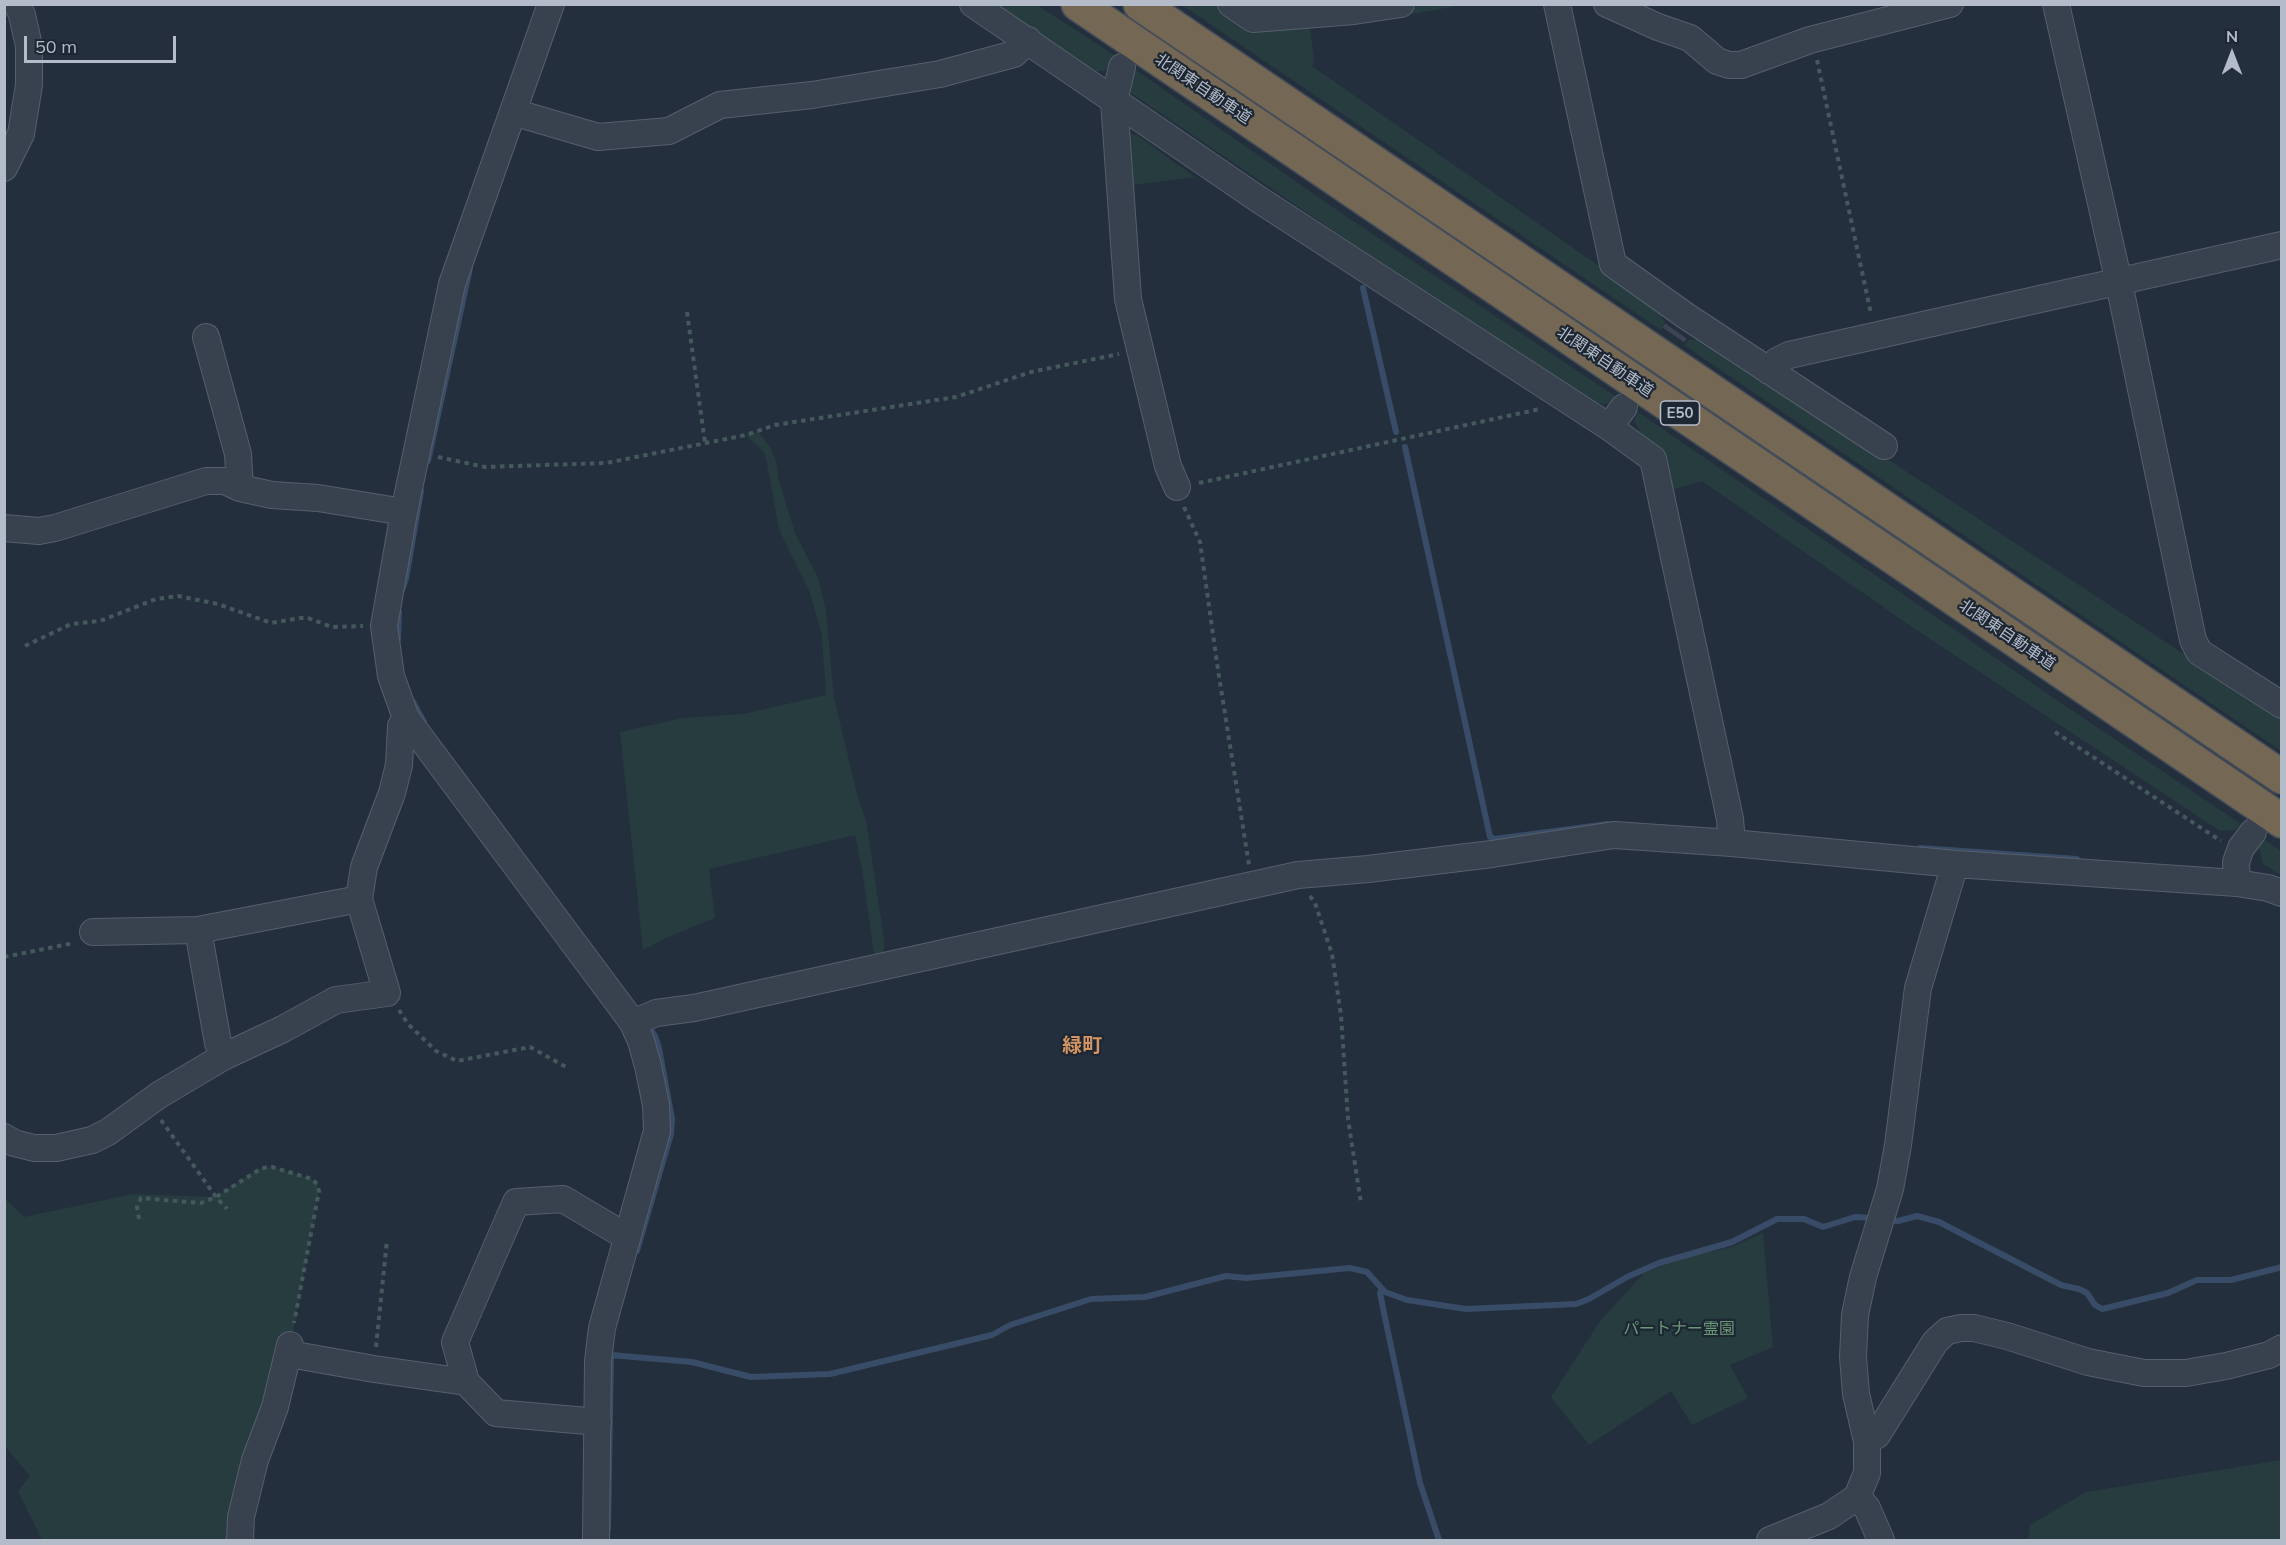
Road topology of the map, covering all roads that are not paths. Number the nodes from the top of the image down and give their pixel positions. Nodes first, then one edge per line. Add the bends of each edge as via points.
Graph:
1 (17, 4) edge
2 (551, 4) edge
3 (973, 4) edge
4 (1078, 4) edge
5 (1140, 4) edge
6 (1231, 4) edge
7 (1401, 4) edge
8 (1557, 4) edge
9 (1607, 4) edge
10 (1950, 4) edge
11 (2056, 4) edge
12 (1028, 40) junction
13 (1122, 67) dead end
14 (1114, 101) junction
15 (513, 112) junction
16 (4, 168) edge
17 (2282, 245) edge
18 (2119, 283) junction
19 (206, 337) dead end
20 (1769, 371) junction
21 (1884, 446) dead end
22 (1177, 487) road end
23 (240, 488) junction
24 (404, 512) junction
25 (4, 528) edge
26 (2282, 705) edge
27 (406, 718) junction
28 (2282, 777) edge
29 (2258, 835) edge
30 (1732, 843) junction
31 (1955, 864) junction
32 (2237, 884) junction
33 (2282, 893) edge
34 (359, 899) junction
35 (198, 930) junction
36 (93, 932) road end
37 (633, 1023) junction
38 (223, 1057) junction
39 (4, 1137) edge
40 (627, 1237) junction
41 (2282, 1348) edge
42 (466, 1382) junction
43 (598, 1422) junction
44 (1867, 1441) junction
45 (1857, 1497) junction
46 (240, 1540) edge
47 (596, 1540) edge
48 (1770, 1540) edge
49 (1881, 1540) edge

1 - 16 street via 29,46 29,85 21,134
2 - 15 street
3 - 12 street
4 - 29 highway, 北関東自動車道 / E50
5 - 28 highway, 北関東自動車道 / E50
6 - 7 street via 1253,19
8 - 20 street via 1613,264 1681,324
9 - 10 street via 1690,38 1717,61 1729,65 1741,65 1815,39
11 - 18 street
12 - 14 street
12 - 15 street via 1014,54 940,74 720,105 669,131 598,137
13 - 14 street
14 - 22 street via 1126,285 1168,466
14 - 30 street via 1557,393 1617,417 1653,459
15 - 24 street via 452,284
17 - 18 street
18 - 20 street via 1790,355 1777,361
18 - 26 street via 2193,640 2199,652
19 - 23 street via 238,454
20 - 21 street
23 - 24 street
23 - 25 street via 225,481 206,481 55,528
24 - 27 street via 384,626 391,676
27 - 34 street via 401,726 399,765 392,793 364,867
27 - 37 street
29 - 32 street via 2236,862
30 - 31 street
30 - 37 street via 1614,835 1492,854 1298,875 694,1008 656,1013
31 - 32 street
31 - 44 street via 1918,988 1890,1189 1855,1315 1856,1394
32 - 33 street
34 - 35 street
34 - 38 street via 387,993 336,1000
35 - 36 street
35 - 38 street
37 - 40 street via 648,1066 657,1131
38 - 39 street via 92,1140 56,1149 34,1148
40 - 42 street via 563,1199 516,1202 454,1342
40 - 43 street via 602,1328
41 - 44 street via 2270,1355 2186,1374 2144,1374 2088,1362 1974,1328 1947,1331 1935,1342 1877,1435
42 - 43 street via 496,1413
42 - 46 street via 374,1369 289,1349 275,1407 255,1460 241,1517
43 - 47 street
44 - 45 street via 1867,1473
45 - 48 street via 1829,1516
45 - 49 street via 1867,1508

